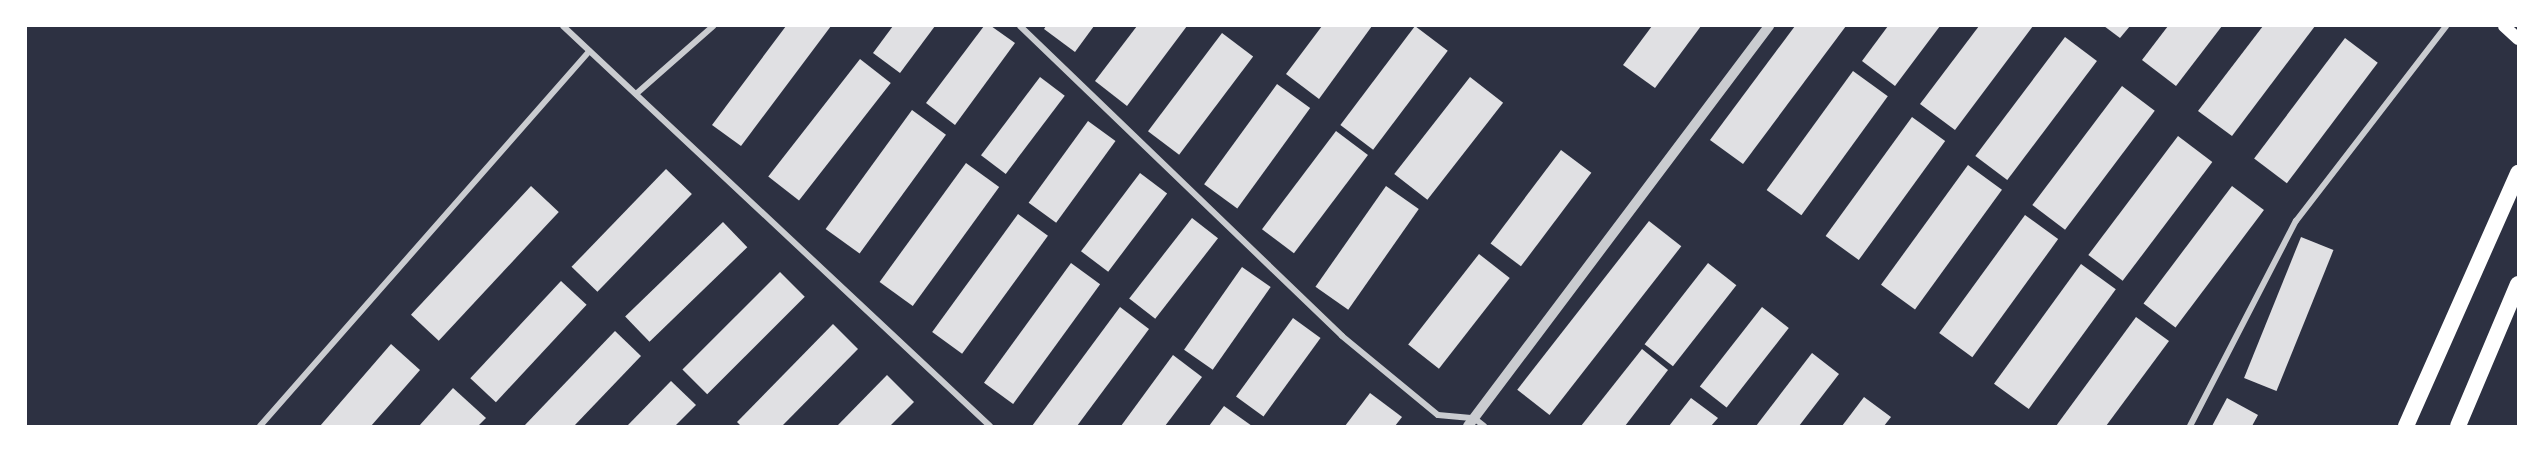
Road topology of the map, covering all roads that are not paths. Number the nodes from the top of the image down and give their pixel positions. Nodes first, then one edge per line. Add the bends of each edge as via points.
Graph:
1 (562, 26) edge
2 (713, 26) edge
3 (1020, 26) edge
4 (1769, 26) edge
5 (2446, 26) edge
6 (2504, 26) edge
7 (2518, 39) edge
8 (589, 51) junction
9 (636, 94) junction
10 (2518, 173) edge
11 (2518, 284) edge
12 (1471, 422) edge
13 (260, 426) edge
14 (990, 426) edge
15 (1484, 426) edge
16 (2190, 426) edge
17 (2406, 426) edge
18 (2457, 426) edge

1 - 8 street
2 - 9 street
3 - 12 street via 1342,336 1438,415
4 - 12 street
5 - 16 street via 2296,221
6 - 7 main road
8 - 9 street
8 - 13 street
9 - 14 street
10 - 17 highway
11 - 18 highway
12 - 15 street

